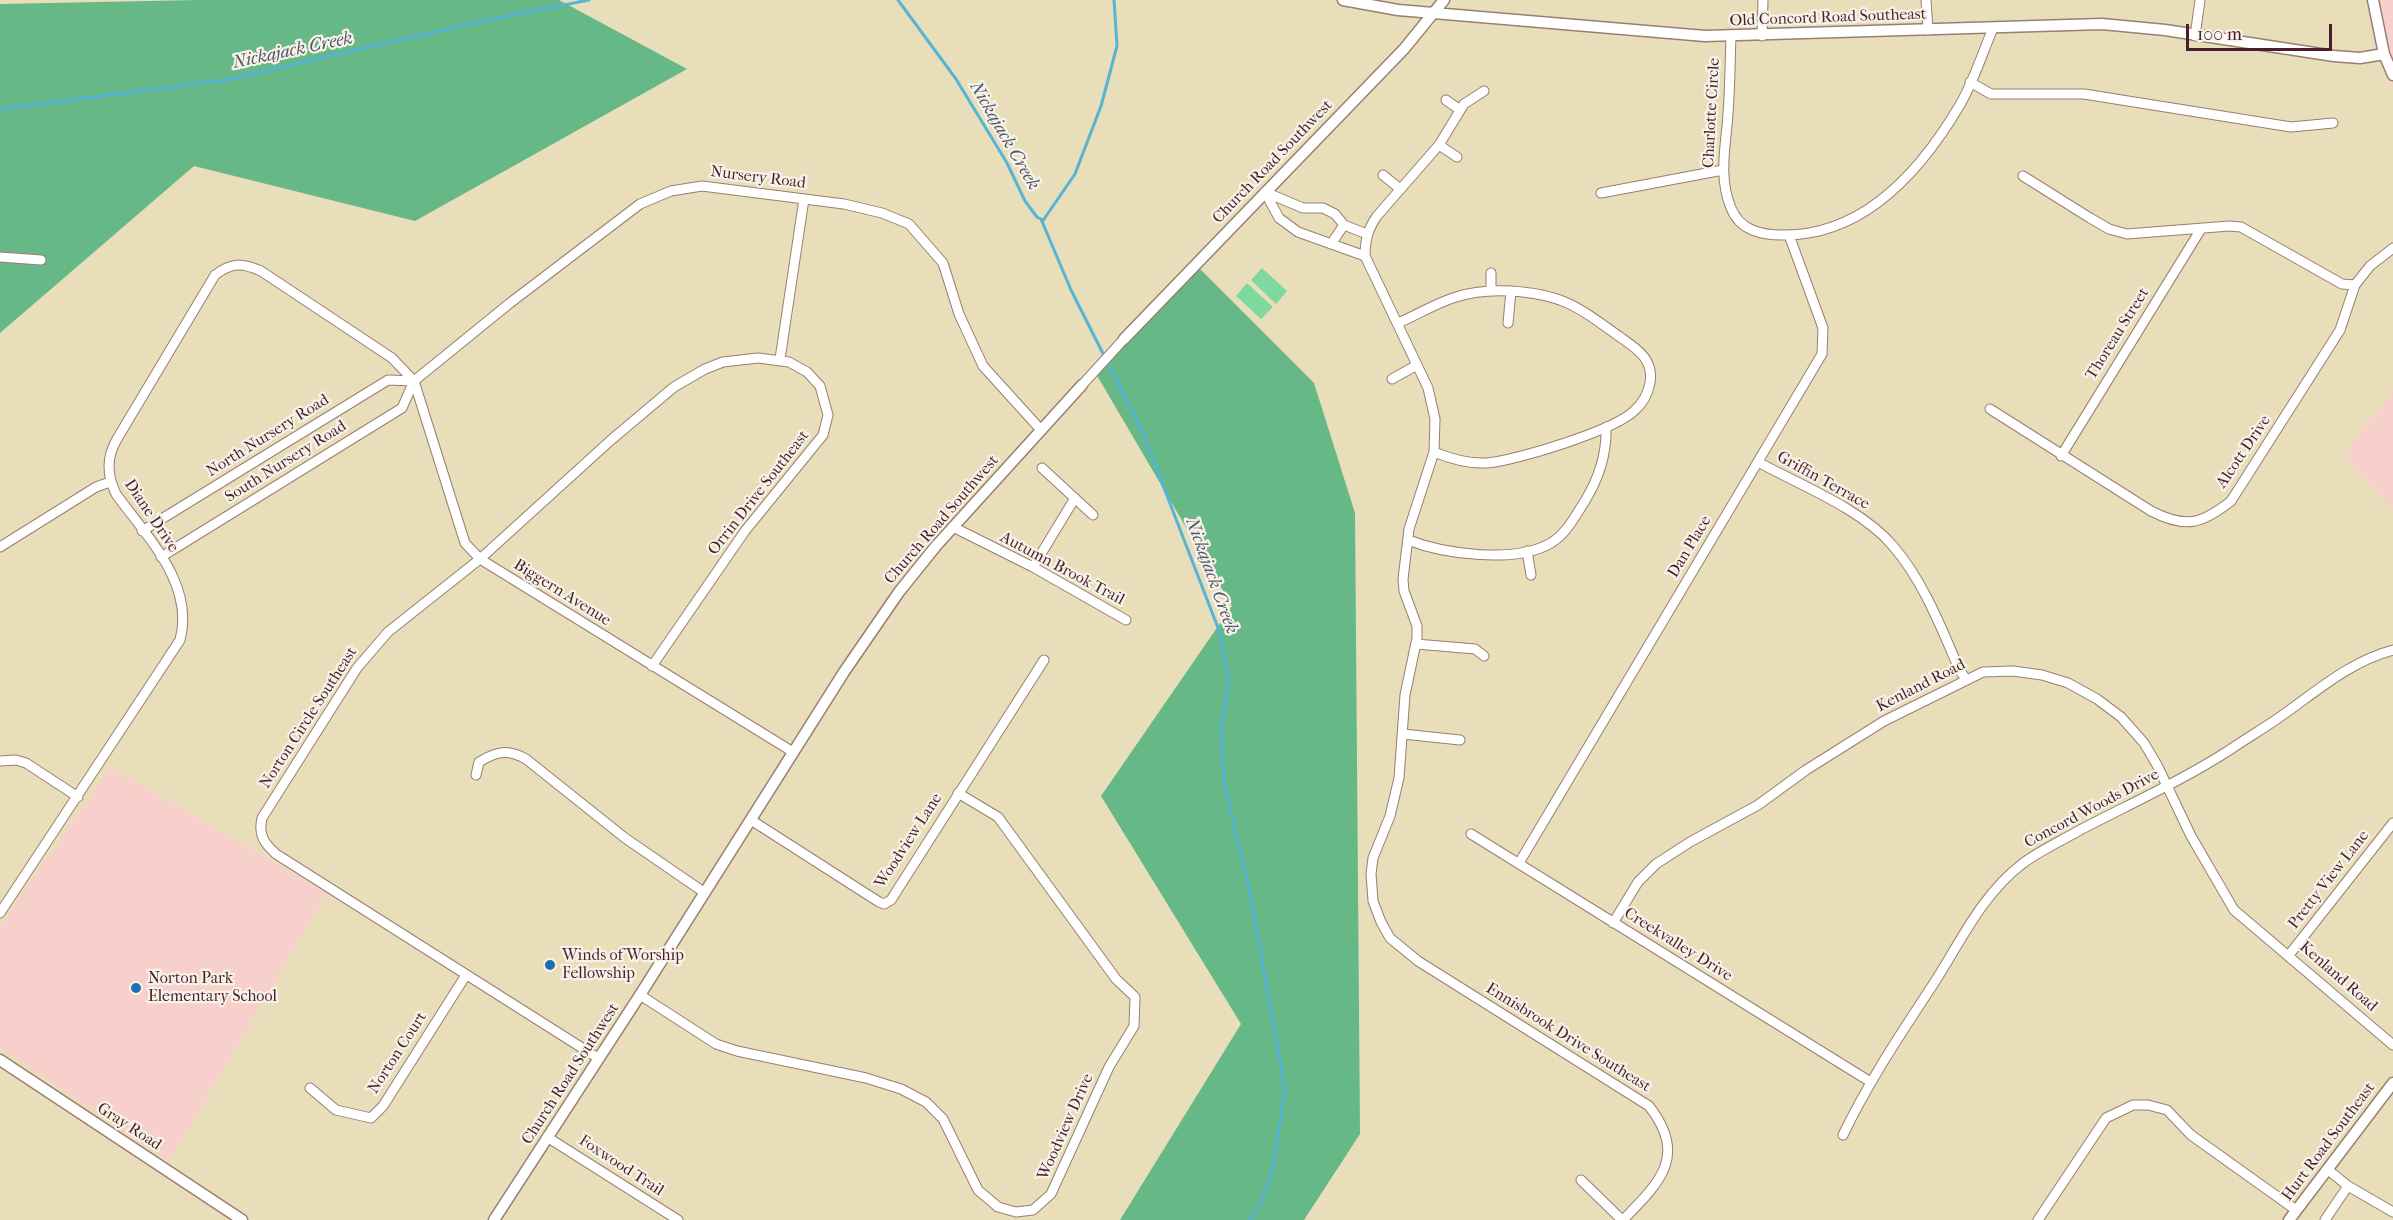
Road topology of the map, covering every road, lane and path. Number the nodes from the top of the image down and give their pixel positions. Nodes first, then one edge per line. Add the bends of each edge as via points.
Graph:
1 (1343, 0) edge
2 (1444, 0) edge
3 (1763, 0) edge
4 (1926, 0) edge
5 (2200, 0) edge
6 (2373, 0) edge
7 (1434, 14) junction
8 (1993, 27) junction
9 (1928, 30) junction
10 (1731, 36) junction
11 (1762, 36) junction
12 (2195, 36) junction
13 (2384, 54) junction
14 (2393, 75) edge
15 (1970, 82) junction
16 (1485, 92) dead end
17 (1446, 100) dead end
18 (1460, 110) junction
19 (2333, 123) dead end
20 (1439, 145) junction
21 (1457, 157) dead end
22 (1723, 170) junction
23 (1383, 175) dead end
24 (2023, 176) dead end
25 (1400, 189) junction
26 (1265, 192) junction
27 (1601, 193) dead end
28 (804, 199) junction
29 (1344, 225) junction
30 (2201, 229) junction
31 (1367, 234) junction
32 (1789, 235) junction
33 (1331, 244) junction
34 (2393, 249) edge
35 (1365, 256) junction
36 (0, 257) edge
37 (41, 260) dead end
38 (1491, 273) dead end
39 (2355, 285) junction
40 (1491, 290) junction
41 (1511, 291) junction
42 (1398, 323) junction
43 (1508, 323) dead end
44 (1124, 339) joint
45 (780, 359) junction
46 (1416, 365) junction
47 (1392, 379) dead end
48 (414, 381) junction
49 (1082, 385) joint
50 (1990, 409) dead end
51 (1606, 427) junction
52 (1041, 430) junction
53 (1434, 452) junction
54 (2061, 456) junction
55 (1758, 462) junction
56 (1042, 468) dead end
57 (110, 482) junction
58 (1075, 498) junction
59 (1093, 515) dead end
60 (953, 527) junction
61 (142, 531) junction
62 (1407, 540) junction
63 (0, 547) edge
64 (1527, 551) junction
65 (161, 557) junction
66 (480, 559) junction
67 (1034, 567) junction
68 (1531, 575) dead end
69 (1126, 620) dead end
70 (1416, 644) junction
71 (2393, 650) edge
72 (1484, 656) dead end
73 (1044, 660) dead end
74 (652, 666) junction
75 (1966, 679) junction
76 (1403, 734) junction
77 (1460, 740) dead end
78 (793, 752) junction
79 (0, 761) edge
80 (476, 775) dead end
81 (2166, 786) junction
82 (958, 793) junction
83 (78, 797) junction
84 (751, 820) junction
85 (2393, 823) edge
86 (1471, 834) dead end
87 (1519, 863) junction
88 (705, 893) junction
89 (0, 913) edge
90 (1613, 922) junction
91 (2289, 955) junction
92 (466, 975) junction
93 (640, 995) junction
94 (2393, 1045) edge
95 (598, 1058) junction
96 (1, 1062) edge
97 (1869, 1082) junction
98 (2393, 1083) edge
99 (310, 1088) dead end
100 (1843, 1135) dead end
101 (547, 1137) junction
102 (2327, 1170) junction
103 (1581, 1180) dead end
104 (2348, 1186) junction
105 (2296, 1209) junction
106 (2393, 1212) edge
107 (674, 1219) edge
108 (242, 1220) edge
109 (494, 1220) edge
110 (1622, 1220) edge
111 (2038, 1220) edge
112 (2289, 1220) edge
113 (2325, 1220) edge

1 - 7 street, Old Concord Road Southeast
2 - 7 street, Church Road Southwest
3 - 11 street
4 - 9 street
5 - 12 street
6 - 13 street
7 - 10 street, Old Concord Road Southeast
7 - 26 street, Church Road Southwest
8 - 9 street, Old Concord Road Southeast
8 - 12 street, Old Concord Road Southeast via 2102,24
8 - 15 street, Charlotte Circle
9 - 11 street, Old Concord Road Southeast
10 - 11 street, Old Concord Road Southeast
10 - 22 street, Charlotte Circle
12 - 13 street, Old Concord Road Southeast via 2334,56 2360,58
13 - 14 street
15 - 19 street via 1991,94 2084,94 2291,127
15 - 32 street, Charlotte Circle via 1932,145 1886,197 1841,224
16 - 18 street via 1472,96
17 - 18 street
18 - 20 street
20 - 21 street
20 - 25 street
22 - 27 street
22 - 32 street, Charlotte Circle via 1731,210 1744,227 1763,234
23 - 25 street
24 - 30 street via 2109,229 2127,234
25 - 31 street
26 - 29 street via 1303,208 1329,211
26 - 33 street via 1278,218
26 - 44 street, Church Road Southwest
28 - 45 street
28 - 48 street, Nursery Road via 702,186 671,191 640,204
28 - 52 street, Nursery Road via 882,213 909,224 943,263 959,314 983,366
29 - 31 street
29 - 33 street
30 - 39 street via 2241,227 2342,284
30 - 54 street, Thoreau Street
31 - 35 street
32 - 55 street, Dan Place via 1823,328 1822,354
33 - 35 street
34 - 39 street, Alcott Drive via 2370,266
35 - 42 street
36 - 37 street
38 - 40 street
39 - 54 street, Alcott Drive via 2340,330 2231,501 2214,515 2199,522 2165,518
40 - 41 street
40 - 42 street via 1456,297
41 - 43 street
41 - 51 street via 1528,291 1565,301 1645,357 1651,373 1642,403 1626,418
42 - 46 street
44 - 49 street, Church Road Southwest
45 - 66 street, Norton Circle Southeast via 723,362 674,387
45 - 74 street, Orrin Drive Southeast via 807,372 820,386 828,415 823,435 745,531
46 - 47 street
46 - 53 street via 1433,404
48 - 57 street, Diane Drive via 392,358 261,271 234,264 215,275 117,439 109,457
48 - 61 street, North Nursery Road via 388,380
48 - 65 street, South Nursery Road via 402,408
48 - 66 street, Biggern Avenue via 465,543
49 - 52 street, Church Road Southwest
50 - 54 street, Alcott Drive
51 - 53 street via 1501,462 1468,462
51 - 64 street via 1604,457 1585,501 1560,536
52 - 60 street, Church Road Southwest
53 - 62 street
55 - 75 street, Griffin Terrace via 1863,520 1892,544 1932,605
55 - 87 street, Dan Place
56 - 58 street
57 - 61 street, Diane Drive
57 - 63 street
58 - 59 street
58 - 67 street
60 - 67 street, Autumn Brook Trail
60 - 78 street, Church Road Southwest via 899,592
61 - 65 street, Diane Drive
62 - 64 street via 1459,554
62 - 70 street via 1403,579 1417,626
64 - 68 street
65 - 83 street, Diane Drive via 183,600 185,622 180,640
66 - 74 street, Biggern Avenue
66 - 92 street, Norton Circle Southeast via 372,649 262,818 260,827 264,841 276,854
67 - 69 street, Autumn Brook Trail
70 - 72 street via 1475,649
70 - 76 street via 1405,695
71 - 81 street, Concord Woods Drive via 2372,656 2336,676 2276,720
73 - 82 street, Woodview Lane
74 - 78 street, Biggern Avenue
75 - 81 street, Kenland Road via 1983,672 2042,675 2097,699 2121,717 2144,743
75 - 90 street, Kenland Road via 1884,721 1816,763 1758,806 1656,864 1638,882
76 - 77 street
76 - 110 street, Ennisbrook Drive Southeast via 1390,816 1373,858 1373,901 1390,938 1418,961 1649,1106 1666,1131 1668,1160 1649,1193
78 - 84 street, Church Road Southwest
79 - 83 street via 26,763
80 - 88 street via 479,762 495,752 512,752 526,759 625,838
81 - 91 street, Kenland Road via 2234,910
81 - 97 street, Concord Woods Drive via 2058,842 2004,879 1968,926
82 - 84 street, Woodview Lane via 896,893 884,904
82 - 93 street, Woodview Drive via 998,817 1116,979 1135,997 1134,1026 1109,1067 1052,1194 1033,1210 1016,1212 998,1207 978,1190 944,1119 926,1102 866,1078 716,1044
83 - 89 street, Diane Drive
84 - 88 street, Church Road Southwest
85 - 91 street, Pretty View Lane
86 - 87 street, Creekvalley Drive
87 - 90 street, Creekvalley Drive
88 - 93 street, Church Road Southwest
90 - 97 street, Creekvalley Drive
91 - 94 street, Kenland Road
92 - 95 street, Norton Circle Southeast
92 - 99 street, Norton Court via 383,1106 371,1118 336,1110
93 - 95 street, Church Road Southwest
95 - 101 street, Church Road Southwest
96 - 108 street, Gray Road
97 - 100 street, Concord Woods Drive
98 - 102 street, Hurt Road Southeast
101 - 107 street, Foxwood Trail
101 - 109 street, Church Road Southwest
102 - 104 street
102 - 105 street, Hurt Road Southeast
103 - 110 street
104 - 106 street
104 - 113 street
105 - 111 street via 2191,1135 2167,1110 2141,1105 2106,1118
105 - 112 street, Hurt Road Southeast

